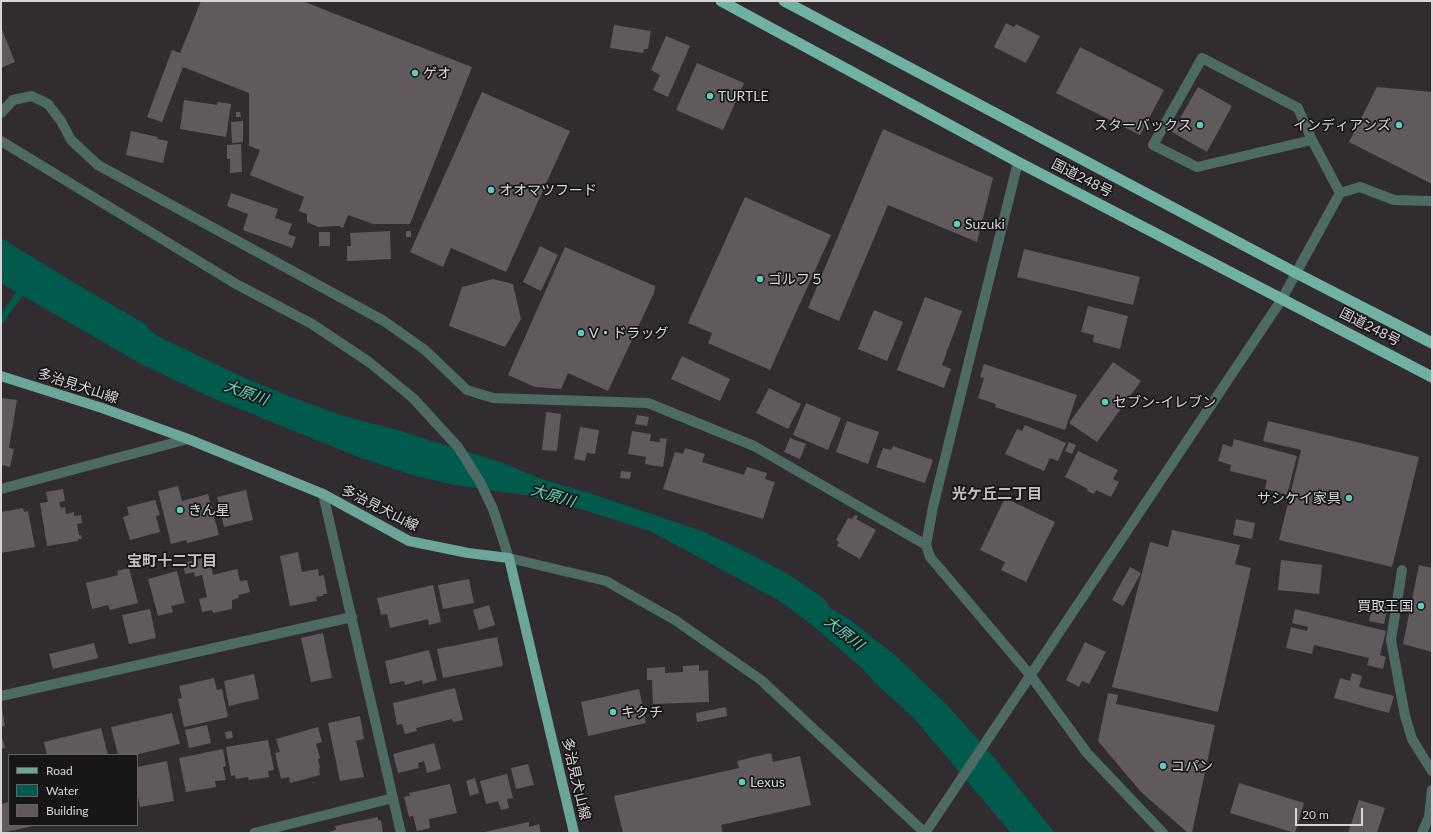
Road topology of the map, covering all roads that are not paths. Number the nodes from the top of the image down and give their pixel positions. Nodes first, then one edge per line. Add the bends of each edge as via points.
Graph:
1 (721, 1) edge
2 (784, 1) edge
3 (1, 112) edge
4 (1312, 140) junction
5 (1, 141) edge
6 (1018, 162) junction
7 (1340, 193) junction
8 (1432, 201) edge
9 (1296, 273) junction
10 (1282, 298) junction
11 (1432, 342) edge
12 (1, 376) edge
13 (1432, 377) edge
14 (188, 439) junction
15 (1, 489) edge
16 (323, 494) junction
17 (926, 545) junction
18 (509, 558) junction
19 (1402, 570) dead end
20 (352, 617) junction
21 (1031, 676) junction
22 (1, 696) edge
23 (1432, 771) edge
24 (1432, 790) edge
25 (393, 798) junction
26 (254, 833) edge
27 (401, 833) edge
28 (574, 833) edge
29 (925, 833) edge
30 (1164, 833) edge
31 (1422, 833) edge

1 - 6 highway, 国道248号
2 - 9 highway, 国道248号
3 - 17 street via 13,100 32,96 48,104 71,140 98,165 384,321 425,350 467,390 493,398 648,403 754,446
4 - 4 street via 1298,108 1202,58 1153,145 1197,167
4 - 7 street
5 - 18 street via 236,284 312,324 369,362 413,398 458,447 480,482 493,509
6 - 10 highway, 国道248号
6 - 17 street via 932,507
7 - 8 street via 1360,187 1394,200
7 - 9 street
9 - 10 street
9 - 11 highway, 国道248号
10 - 13 highway, 国道248号
10 - 21 street
12 - 14 main road, 多治見犬山線
14 - 15 street
14 - 16 main road, 多治見犬山線
16 - 18 main road, 多治見犬山線 via 409,541
16 - 20 street
17 - 21 street via 930,558
18 - 28 main road, 多治見犬山線
18 - 29 street via 606,581 675,620 761,680
19 - 23 street via 1391,640 1405,716 1412,739
20 - 22 street
20 - 25 street
21 - 29 street
21 - 30 street via 1087,753
24 - 31 street via 1428,817
25 - 26 street
25 - 27 street

